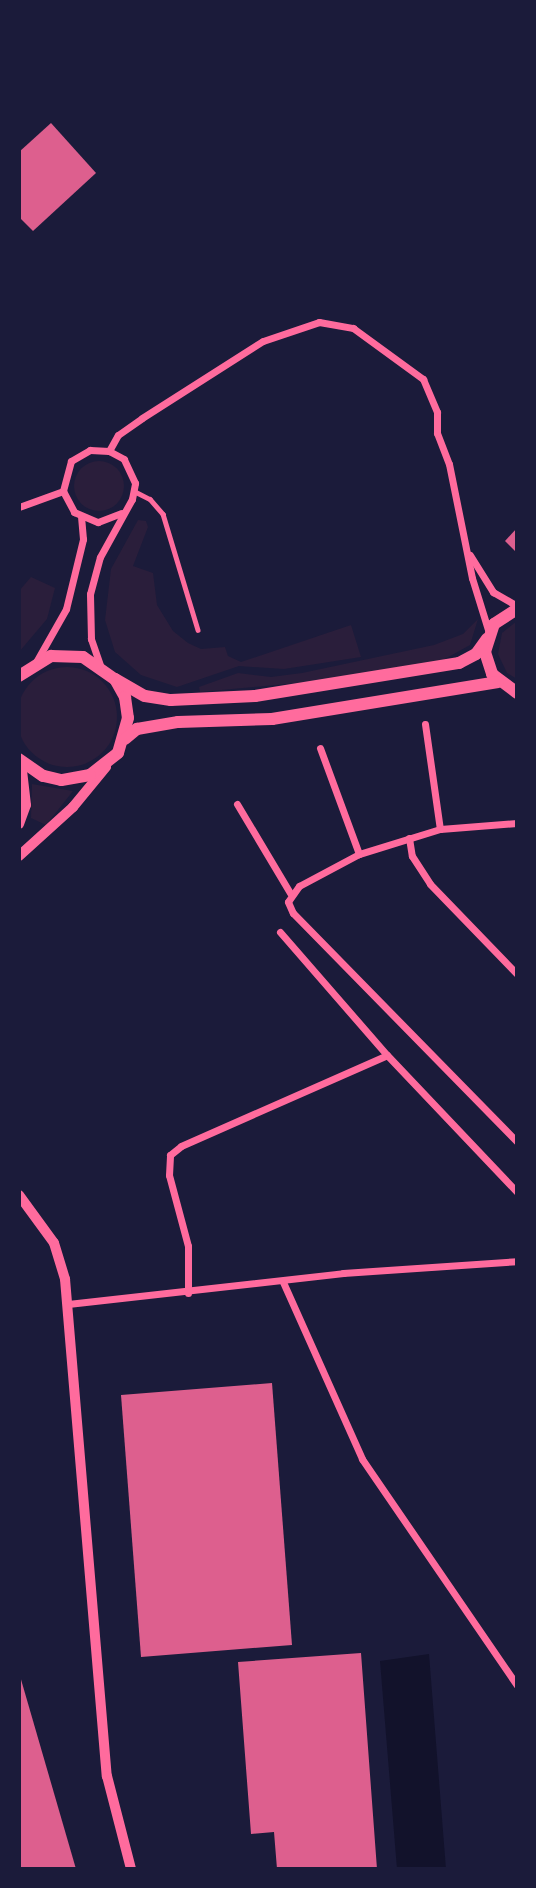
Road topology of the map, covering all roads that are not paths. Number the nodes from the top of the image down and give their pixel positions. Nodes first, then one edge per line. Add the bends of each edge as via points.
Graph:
1 (110, 451) junction
2 (63, 491) junction
3 (134, 491) junction
4 (19, 507) edge
5 (121, 513) junction
6 (81, 517) junction
7 (469, 554) junction
8 (517, 608) edge
9 (198, 630) dead end
10 (488, 636) junction
11 (36, 662) junction
12 (100, 665) junction
13 (20, 675) edge
14 (115, 679) junction
15 (498, 682) junction
16 (517, 693) edge
17 (425, 724) dead end
18 (125, 739) junction
19 (320, 748) dead end
20 (20, 761) edge
21 (107, 764) junction
22 (237, 804) dead end
23 (517, 823) edge
24 (19, 824) edge
25 (440, 829) junction
26 (409, 838) junction
27 (359, 854) junction
28 (19, 856) edge
29 (290, 893) junction
30 (280, 932) dead end
31 (517, 974) edge
32 (387, 1055) junction
33 (517, 1142) edge
34 (517, 1192) edge
35 (19, 1195) edge
36 (517, 1261) edge
37 (283, 1282) junction
38 (188, 1293) junction
39 (68, 1304) junction
40 (517, 1685) edge
41 (131, 1869) edge

1 - 2 street via 90,450 71,461
1 - 3 street via 129,466
1 - 7 street via 118,435 263,341 311,323 346,325 423,379 437,412 437,433 449,464
2 - 4 street
2 - 6 street via 69,506
3 - 5 street
3 - 9 lane via 150,499 163,514
5 - 6 street via 99,522
5 - 12 street via 100,557 90,594 91,639
6 - 11 street via 83,539 66,609
7 - 8 street via 493,592
7 - 10 street
8 - 10 main road via 501,617
10 - 14 main road via 477,654 460,663 255,696 172,700 145,696
10 - 15 main road via 487,665
11 - 12 main road via 67,655
11 - 13 main road
12 - 14 main road
14 - 18 main road via 128,708
15 - 16 main road
15 - 18 main road via 272,719 155,725 137,729
17 - 25 street
18 - 21 main road
19 - 27 street
20 - 21 main road via 43,776 61,780 90,775
20 - 24 street via 26,805
21 - 28 street via 73,807
22 - 29 street
23 - 25 street
25 - 26 street
26 - 27 street
26 - 31 street via 412,856 429,884
27 - 29 street
29 - 33 street via 293,913
30 - 32 street
32 - 34 street
32 - 38 street via 181,1146 170,1155 169,1175 188,1246
35 - 39 street via 54,1243
36 - 37 street via 343,1273
37 - 38 street
37 - 40 street via 362,1459
38 - 39 street
39 - 41 street via 107,1776

